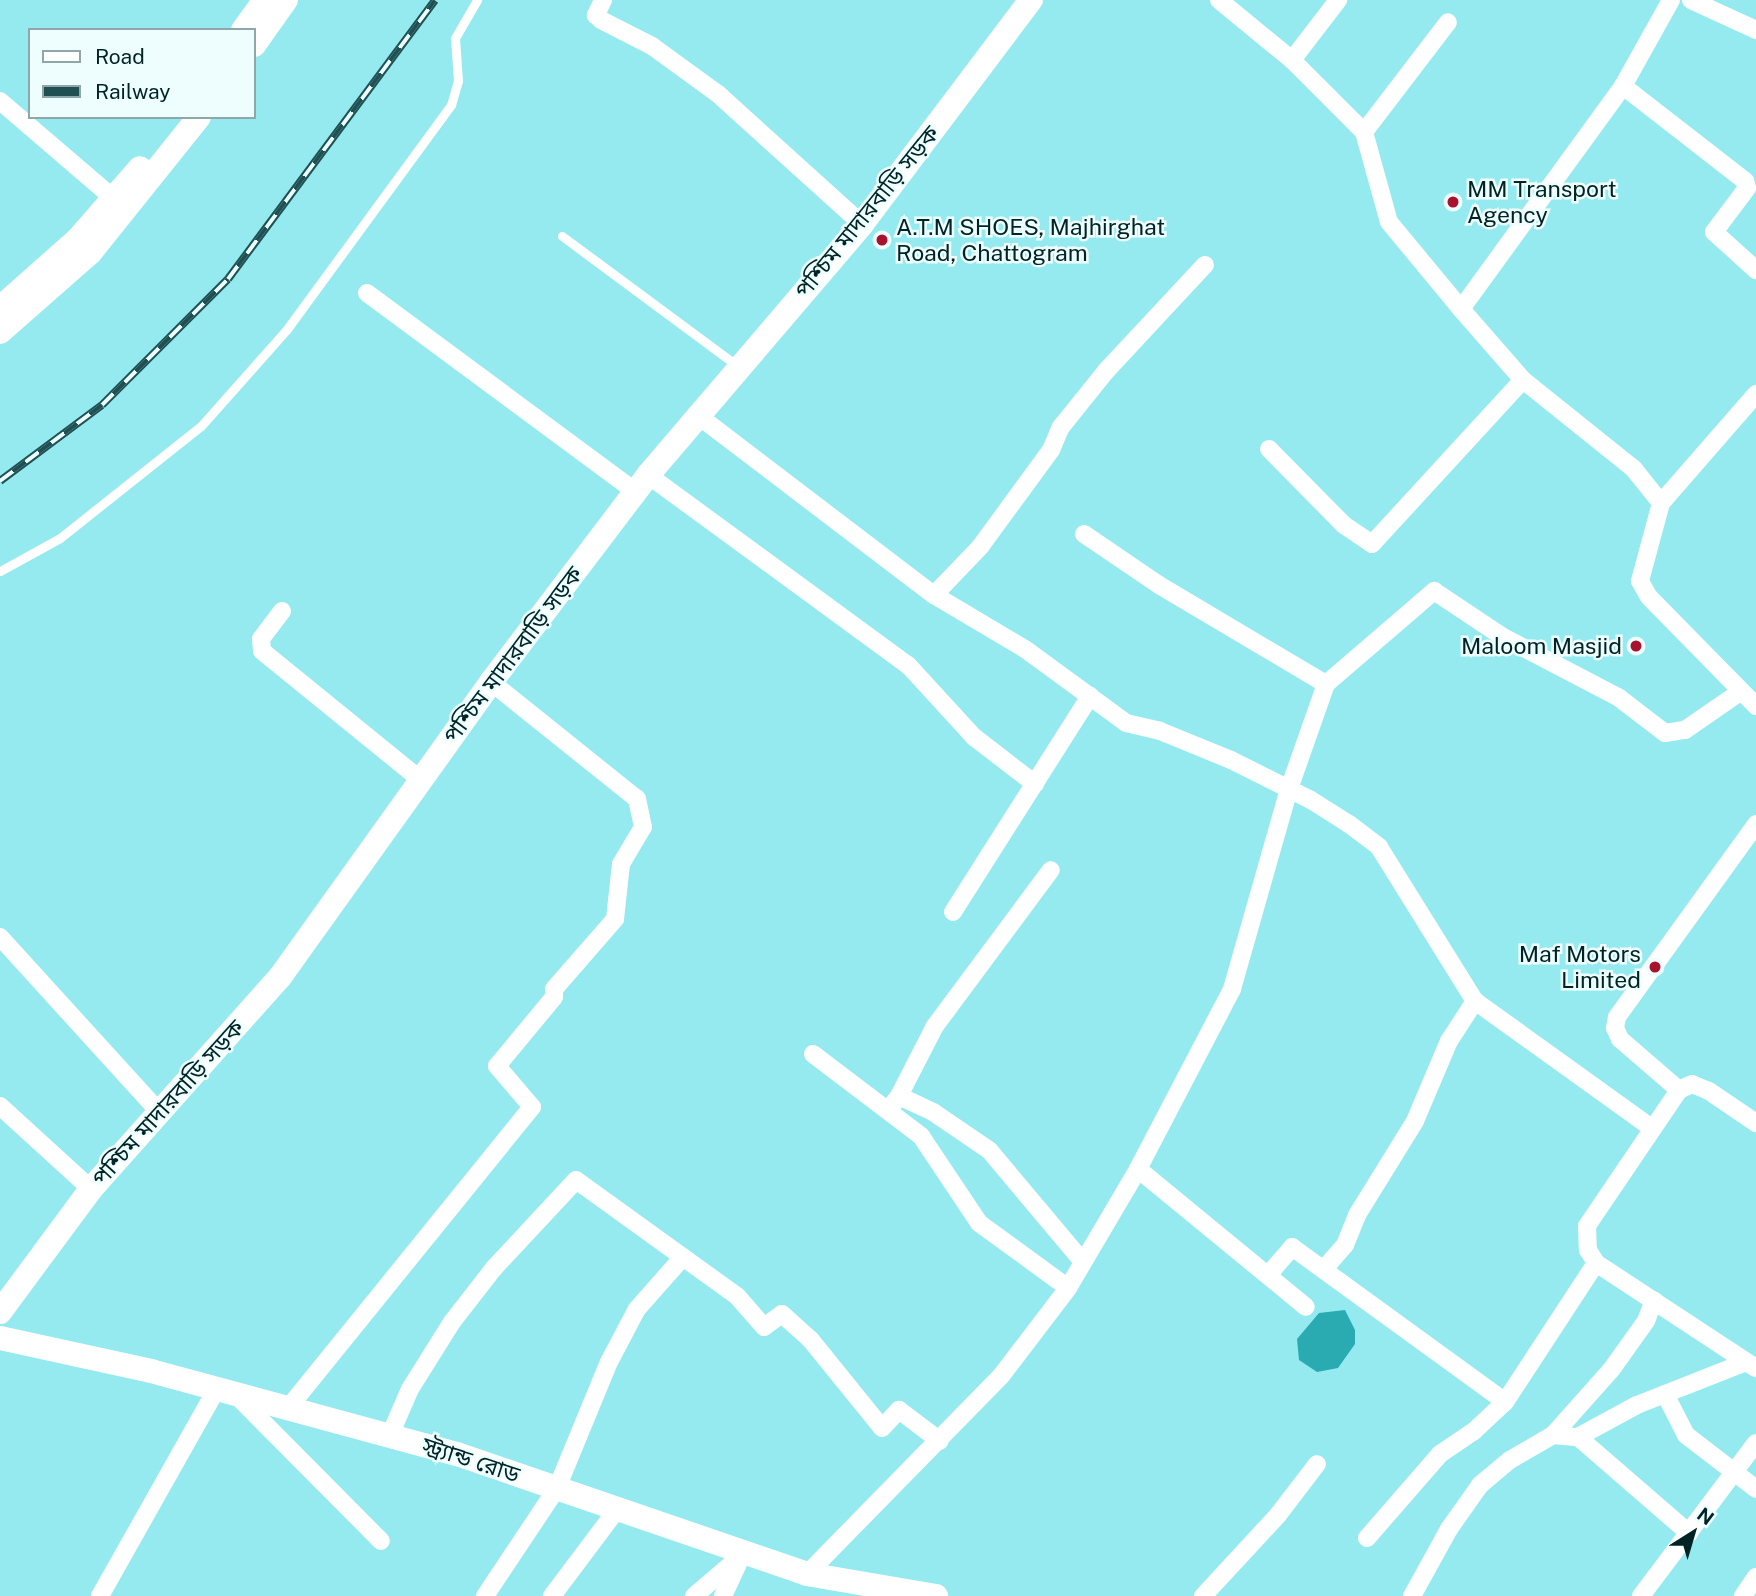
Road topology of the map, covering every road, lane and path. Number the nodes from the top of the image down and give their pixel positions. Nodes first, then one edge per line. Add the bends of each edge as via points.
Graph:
1 (265, 0) edge
2 (286, 0) edge
3 (477, 0) edge
4 (603, 0) edge
5 (1031, 0) edge
6 (1219, 0) edge
7 (1338, 0) edge
8 (1671, 0) edge
9 (1691, 0) edge
10 (1448, 22) dead end
11 (244, 28) edge
12 (1756, 30) edge
13 (256, 42) edge
14 (1292, 60) junction
15 (1623, 86) junction
16 (0, 102) edge
17 (178, 119) edge
18 (197, 119) edge
19 (1364, 132) junction
20 (139, 182) junction
21 (112, 197) junction
22 (862, 224) junction
23 (562, 236) dead end
24 (1205, 265) dead end
25 (1756, 270) edge
26 (366, 293) dead end
27 (0, 308) edge
28 (1461, 309) junction
29 (0, 332) edge
30 (738, 366) junction
31 (1523, 380) junction
32 (1756, 394) edge
33 (696, 414) junction
34 (1269, 449) dead end
35 (642, 484) junction
36 (1661, 503) junction
37 (1084, 534) dead end
38 (0, 571) edge
39 (934, 595) junction
40 (282, 611) dead end
41 (491, 682) junction
42 (1326, 684) junction
43 (1740, 692) junction
44 (1090, 696) junction
45 (1756, 706) edge
46 (421, 780) junction
47 (1035, 784) junction
48 (1289, 789) junction
49 (1756, 824) edge
50 (1051, 870) dead end
51 (953, 912) dead end
52 (0, 937) edge
53 (1475, 1001) junction
54 (813, 1054) dead end
55 (1679, 1090) junction
56 (899, 1096) junction
57 (0, 1106) edge
58 (887, 1112) junction
59 (160, 1113) junction
60 (1756, 1123) edge
61 (1652, 1128) junction
62 (1138, 1169) junction
63 (91, 1189) junction
64 (683, 1257) junction
65 (1082, 1261) junction
66 (1596, 1263) junction
67 (1324, 1269) junction
68 (1268, 1275) junction
69 (1068, 1288) junction
70 (1654, 1300) junction
71 (1306, 1307) dead end
72 (0, 1312) edge
73 (0, 1338) edge
74 (1751, 1365) edge
75 (225, 1390) junction
76 (1665, 1394) junction
77 (1505, 1402) junction
78 (289, 1407) junction
79 (390, 1435) junction
80 (1553, 1435) junction
81 (1578, 1437) junction
82 (940, 1441) junction
83 (1756, 1443) edge
84 (1317, 1464) dead end
85 (1734, 1473) junction
86 (557, 1488) junction
87 (1756, 1489) edge
88 (615, 1511) junction
89 (1689, 1533) junction
90 (1367, 1538) dead end
91 (381, 1541) dead end
92 (742, 1555) junction
93 (807, 1574) junction
94 (1756, 1577) edge
95 (100, 1596) edge
96 (485, 1596) edge
97 (552, 1596) edge
98 (694, 1596) edge
99 (723, 1596) edge
100 (936, 1596) edge
101 (1203, 1596) edge
102 (1412, 1596) edge
103 (1641, 1596) edge
104 (1743, 1596) edge

1 - 11 street
2 - 13 street
3 - 38 lane via 455,38 458,80 451,106 287,329 201,426 60,538
4 - 22 street via 596,15 601,20 652,46 718,94
5 - 22 street, পশ্চিম মাদারবাড়ি সড়ক
6 - 14 street
7 - 14 street
8 - 15 street
9 - 12 street
10 - 19 street
14 - 19 street
15 - 25 street via 1745,181 1747,188 1714,232
15 - 28 street
16 - 21 street
17 - 20 street
18 - 20 street
19 - 28 street via 1389,222
20 - 21 street
20 - 29 street via 90,253
21 - 27 street via 78,239
22 - 30 street, পশ্চিম মাদারবাড়ি সড়ক
23 - 30 lane
24 - 39 street via 1105,371 980,547
26 - 35 street
28 - 31 street
30 - 33 street, পশ্চিম মাদারবাড়ি সড়ক
31 - 34 street via 1372,544 1344,525
31 - 36 street via 1633,468
32 - 36 street
33 - 35 street, পশ্চিম মাদারবাড়ি সড়ক
33 - 39 street
35 - 41 street, পশ্চিম মাদারবাড়ি সড়ক
35 - 47 street via 908,665 974,737
36 - 43 street via 1640,581 1648,597
37 - 42 street via 1159,585
39 - 44 street via 1026,649
40 - 46 street via 261,639 262,651
41 - 46 street, পশ্চিম মাদারবাড়ি সড়ক
41 - 78 street via 637,799 643,827 621,864 613,922 554,989 554,997 497,1066 532,1107
42 - 43 street via 1434,591 1503,637 1618,697 1665,733 1685,730
42 - 48 street
43 - 45 street
44 - 47 street
44 - 48 street via 1126,723 1160,731
46 - 59 street, পশ্চিম মাদারবাড়ি সড়ক via 280,977
47 - 51 street
48 - 53 street via 1378,846
48 - 62 street via 1232,989
49 - 55 street via 1617,1017 1620,1039
50 - 56 street via 935,1026
52 - 59 street
53 - 61 street
53 - 67 street via 1450,1041 1415,1121 1357,1215 1345,1245
54 - 58 street
55 - 60 street via 1692,1084 1709,1090
55 - 61 street
56 - 58 street
56 - 65 street via 961,1127 989,1150
57 - 63 street
58 - 69 street via 920,1136 979,1223
59 - 63 street, পশ্চিম মাদারবাড়ি সড়ক
61 - 66 street via 1587,1226 1588,1251
62 - 65 street
62 - 68 street
63 - 72 street, পশ্চিম মাদারবাড়ি সড়ক
64 - 79 street via 583,1183 572,1183 452,1322 410,1389
64 - 82 street via 737,1296 764,1326 779,1312 791,1322 882,1428 899,1410
64 - 86 street via 637,1309 609,1362
65 - 69 street
66 - 70 street
66 - 77 street
67 - 68 street via 1289,1246
67 - 77 street
68 - 71 street
69 - 82 street via 1001,1376
70 - 74 street
70 - 80 street via 1646,1321 1611,1370
73 - 75 street, স্ট্র্যান্ড রোড
74 - 76 street
75 - 78 street, স্ট্র্যান্ড রোড
75 - 91 street
75 - 95 street
76 - 81 street
76 - 85 street via 1686,1435
77 - 90 street via 1474,1432 1440,1454
78 - 79 street, স্ট্র্যান্ড রোড
79 - 86 street, স্ট্র্যান্ড রোড
80 - 81 street
80 - 102 street via 1480,1485
81 - 89 street
82 - 93 street
83 - 85 street
84 - 101 street via 1278,1515
85 - 87 street
85 - 89 street
86 - 88 street, স্ট্র্যান্ড রোড
86 - 96 street
88 - 92 street, স্ট্র্যান্ড রোড
88 - 97 street
89 - 103 street
92 - 93 street, স্ট্র্যান্ড রোড
92 - 98 street
92 - 99 street
93 - 100 street, স্ট্র্যান্ড রোড
94 - 104 street

